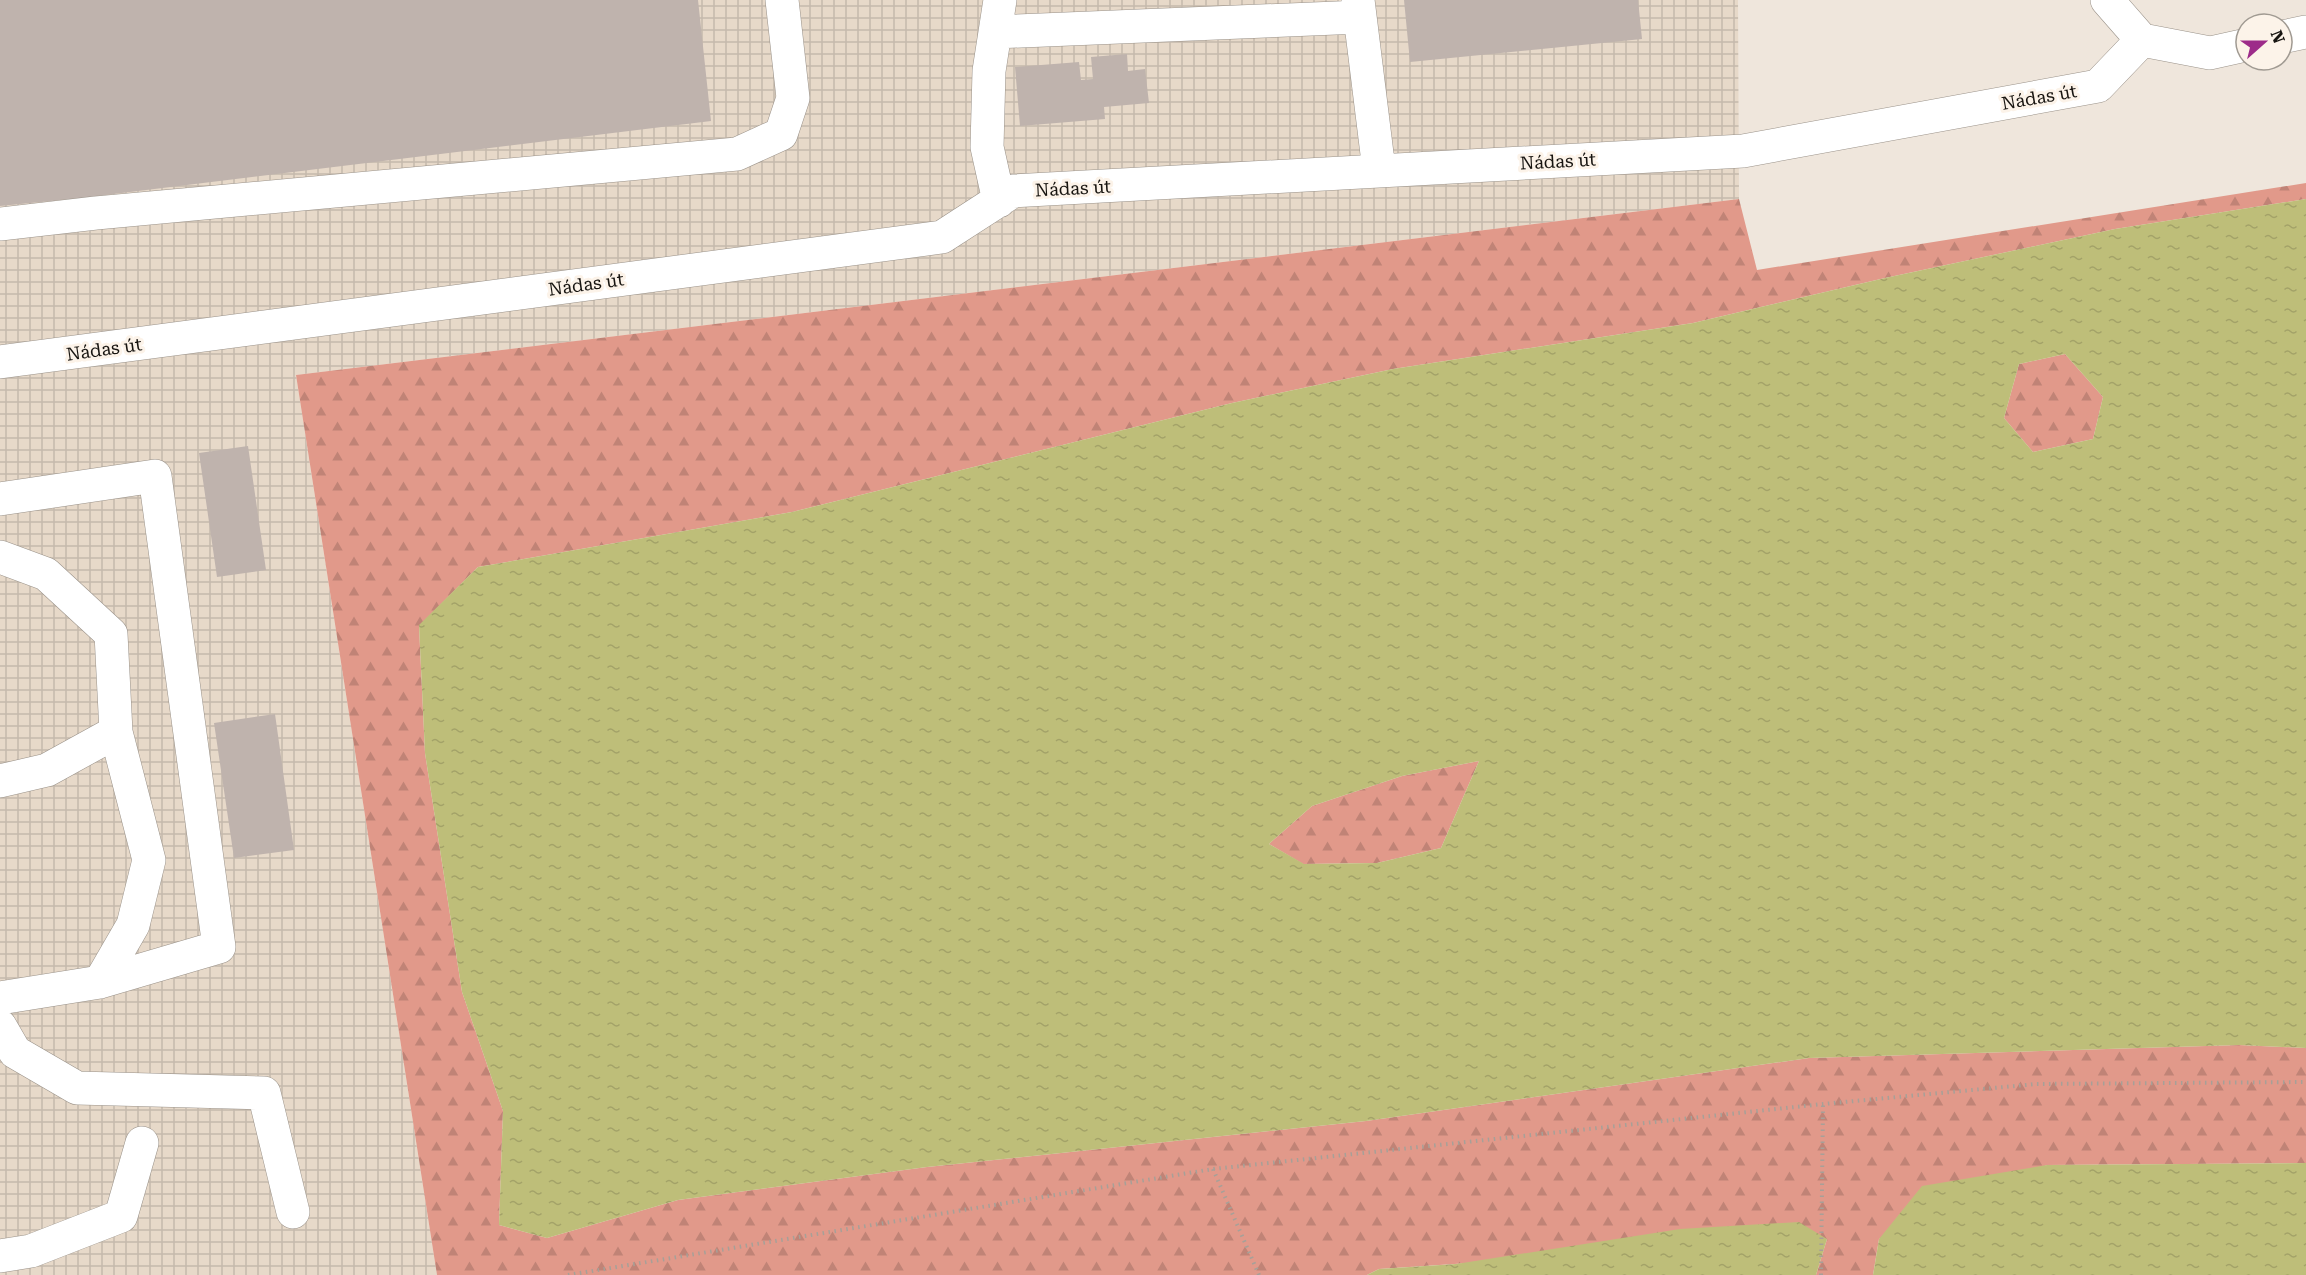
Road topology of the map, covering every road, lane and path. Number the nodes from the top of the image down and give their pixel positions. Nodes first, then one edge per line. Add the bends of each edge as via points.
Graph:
1 (782, 0) edge
2 (1000, 0) edge
3 (2107, 0) edge
4 (1359, 9) edge
5 (995, 32) junction
6 (2142, 40) junction
7 (2234, 48) edge
8 (1380, 170) junction
9 (999, 201) junction
10 (0, 224) edge
11 (0, 362) edge
12 (0, 499) edge
13 (0, 557) edge
14 (116, 732) junction
15 (0, 781) edge
16 (100, 982) junction
17 (0, 998) edge
18 (0, 1026) edge
19 (2306, 1082) edge
20 (1823, 1104) junction
21 (142, 1143) dead end
22 (1213, 1169) junction
23 (293, 1212) dead end
24 (0, 1256) edge
25 (568, 1275) edge
26 (1259, 1275) edge
27 (1821, 1275) edge

1 - 10 street via 794,98 781,134 737,154
2 - 5 street
3 - 6 street
4 - 5 street
4 - 8 street
5 - 9 street via 989,71 987,147
6 - 7 street via 2210,53
6 - 8 street, Nádas út via 2098,86 1743,151
8 - 9 street, Nádas út via 1013,191
9 - 11 street, Nádas út via 942,237
12 - 16 street via 155,476 219,946
13 - 14 street via 46,574 111,634
14 - 15 street via 48,770
14 - 16 street via 149,860 133,925
16 - 17 street
18 - 23 street via 15,1052 77,1088 264,1093
19 - 20 path via 2036,1084
20 - 22 path
20 - 27 path
21 - 24 street via 121,1216 31,1251
22 - 25 path
22 - 26 path

